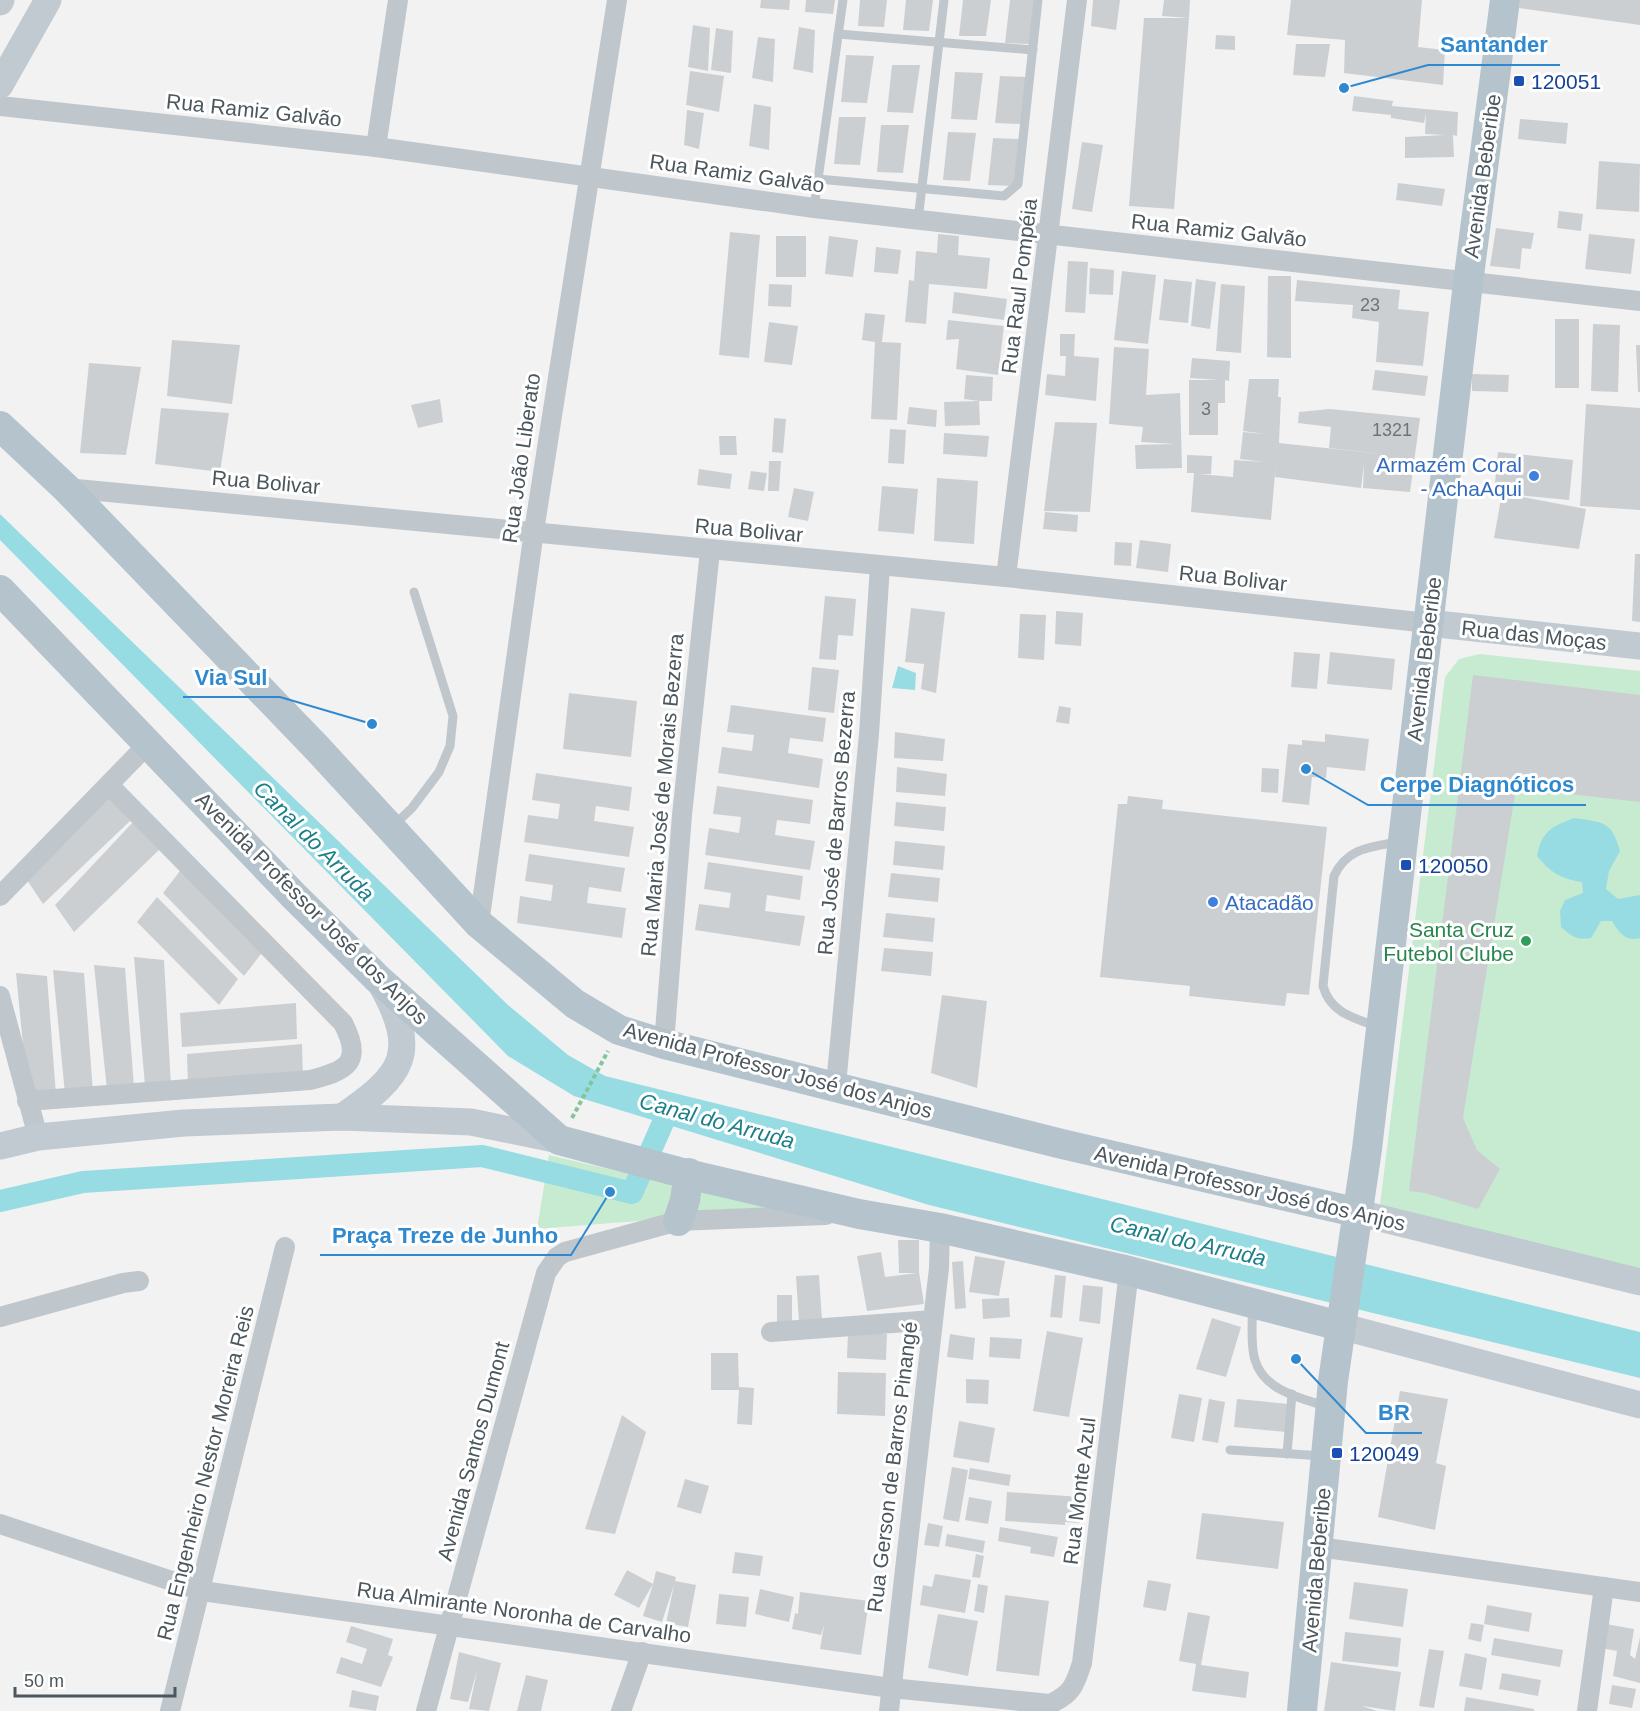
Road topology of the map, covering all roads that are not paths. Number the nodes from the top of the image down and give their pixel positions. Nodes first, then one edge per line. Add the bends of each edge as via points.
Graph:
1 (48, 0) edge
2 (398, 0) edge
3 (617, 0) edge
4 (843, 0) edge
5 (944, 0) edge
6 (1038, 0) edge
7 (1077, 0) edge
8 (1505, 0) edge
9 (838, 34) junction
10 (939, 42) junction
11 (1033, 50) junction
12 (0, 86) edge
13 (0, 106) edge
14 (376, 147) junction
15 (588, 178) junction
16 (818, 179) junction
17 (921, 189) junction
18 (814, 208) junction
19 (918, 220) junction
20 (1050, 235) junction
21 (1468, 283) junction
22 (1640, 301) edge
23 (0, 426) edge
24 (66, 488) junction
25 (534, 531) junction
26 (710, 550) junction
27 (880, 566) junction
28 (1006, 578) junction
29 (0, 590) edge
30 (414, 592) dead end
31 (1428, 623) junction
32 (1640, 646) edge
33 (148, 744) junction
34 (108, 785) junction
35 (391, 827) junction
36 (1403, 841) junction
37 (0, 896) edge
38 (479, 924) junction
39 (378, 979) junction
40 (0, 996) edge
41 (1381, 1028) junction
42 (664, 1044) junction
43 (836, 1085) junction
44 (27, 1101) junction
45 (342, 1117) junction
46 (38, 1137) junction
47 (559, 1140) junction
48 (0, 1146) edge
49 (684, 1172) junction
50 (1359, 1213) junction
51 (859, 1214) junction
52 (678, 1221) junction
53 (940, 1228) junction
54 (285, 1246) dead end
55 (1129, 1271) junction
56 (139, 1281) dead end
57 (1640, 1282) edge
58 (1252, 1303) junction
59 (0, 1317) edge
60 (1341, 1317) junction
61 (933, 1320) junction
62 (771, 1332) dead end
63 (1292, 1394) junction
64 (1640, 1405) edge
65 (1330, 1408) junction
66 (1230, 1450) dead end
67 (1287, 1454) junction
68 (1326, 1456) junction
69 (0, 1524) edge
70 (1319, 1547) junction
71 (1604, 1587) junction
72 (202, 1591) junction
73 (1640, 1592) edge
74 (451, 1628) junction
75 (642, 1652) junction
76 (891, 1688) junction
77 (1050, 1704) joint
78 (170, 1711) edge
79 (426, 1711) edge
80 (621, 1711) edge
81 (889, 1711) edge
82 (1302, 1711) edge
83 (1587, 1711) edge

1 - 12 street
2 - 14 street
3 - 15 street, Rua João Liberato
4 - 9 lane
5 - 10 lane
6 - 11 lane
7 - 20 street, Rua Raul Pompéia
8 - 21 main road, Avenida Beberibe
9 - 10 lane
9 - 16 lane
10 - 11 lane
10 - 17 lane
11 - 17 lane via 1018,184 1012,192 1004,196
13 - 14 street, Rua Ramiz Galvão
14 - 15 street, Rua Ramiz Galvão
15 - 18 street, Rua Ramiz Galvão
15 - 25 street, Rua João Liberato
16 - 17 lane
16 - 18 lane
17 - 19 lane
18 - 19 street, Rua Ramiz Galvão
19 - 20 street, Rua Ramiz Galvão
20 - 21 street, Rua Ramiz Galvão
20 - 28 street, Rua Raul Pompéia
21 - 22 street, Rua Ramiz Galvão
21 - 31 main road, Avenida Beberibe
23 - 24 main road, Avenida Professor José dos Anjos
24 - 25 street, Rua Bolivar
24 - 35 main road, Avenida Professor José dos Anjos
25 - 26 street, Rua Bolivar
25 - 38 street, Rua João Liberato
26 - 27 street, Rua Bolivar
26 - 42 street, Rua Maria José de Morais Bezerra via 682,815
27 - 28 street, Rua Bolivar
27 - 43 street, Rua José de Barros Bezerra via 869,734
28 - 31 street, Rua Bolivar
29 - 33 main road, Avenida Professor José dos Anjos
30 - 35 lane via 453,716 450,746 439,772 412,808
31 - 32 street, Rua das Moças
31 - 36 main road, Avenida Beberibe
33 - 34 street
33 - 39 main road, Avenida Professor José dos Anjos
34 - 37 street
34 - 44 street via 343,1023 353,1052 338,1073 310,1080
35 - 38 main road, Avenida Professor José dos Anjos
36 - 41 main road, Avenida Beberibe
36 - 41 lane via 1350,853 1334,876 1323,986 1326,997 1346,1015
38 - 42 main road, Avenida Professor José dos Anjos via 574,1004 618,1030
39 - 45 street via 396,1010 403,1045 400,1062 374,1095
39 - 47 main road, Avenida Professor José dos Anjos
40 - 44 street
41 - 50 main road, Avenida Beberibe
42 - 43 main road, Avenida Professor José dos Anjos
43 - 50 main road, Avenida Professor José dos Anjos via 1062,1144
44 - 46 street
45 - 46 street via 184,1123
45 - 47 street via 471,1122
46 - 48 street
47 - 49 main road, Avenida Professor José dos Anjos
49 - 51 main road, Avenida Professor José dos Anjos
49 - 52 main road via 685,1200
50 - 57 street, Avenida Professor José dos Anjos
50 - 60 main road, Avenida Beberibe
51 - 52 street
51 - 53 main road, Avenida Professor José dos Anjos
52 - 74 street, Avenida Santos Dumont via 565,1252 546,1273
53 - 55 main road, Avenida Professor José dos Anjos
53 - 61 street, Rua Gerson de Barros Pinangé
54 - 72 street, Rua Engenheiro Nestor Moreira Reis
55 - 58 main road, Avenida Professor José dos Anjos
55 - 77 street, Rua Monte Azul via 1082,1663 1067,1696
56 - 59 street
58 - 60 main road, Avenida Professor José dos Anjos
58 - 63 lane via 1254,1360 1263,1376
60 - 64 street, Avenida Professor José dos Anjos
60 - 65 main road, Avenida Beberibe
61 - 62 street
61 - 76 street, Rua Gerson de Barros Pinangé
63 - 65 lane
63 - 67 lane
65 - 68 main road, Avenida Beberibe
66 - 67 lane
67 - 68 lane
68 - 70 main road, Avenida Beberibe
69 - 72 street, Rua Almirante Noronha de Carvalho
70 - 71 street
70 - 82 main road, Avenida Beberibe
71 - 73 street
71 - 83 street
72 - 74 street, Rua Almirante Noronha de Carvalho
72 - 78 street, Rua Engenheiro Nestor Moreira Reis
74 - 75 street, Rua Almirante Noronha de Carvalho
74 - 79 street, Avenida Santos Dumont
75 - 76 street, Rua Almirante Noronha de Carvalho
75 - 80 street
76 - 77 street, Rua Almirante Noronha de Carvalho
76 - 81 street, Rua Gerson de Barros Pinangé

